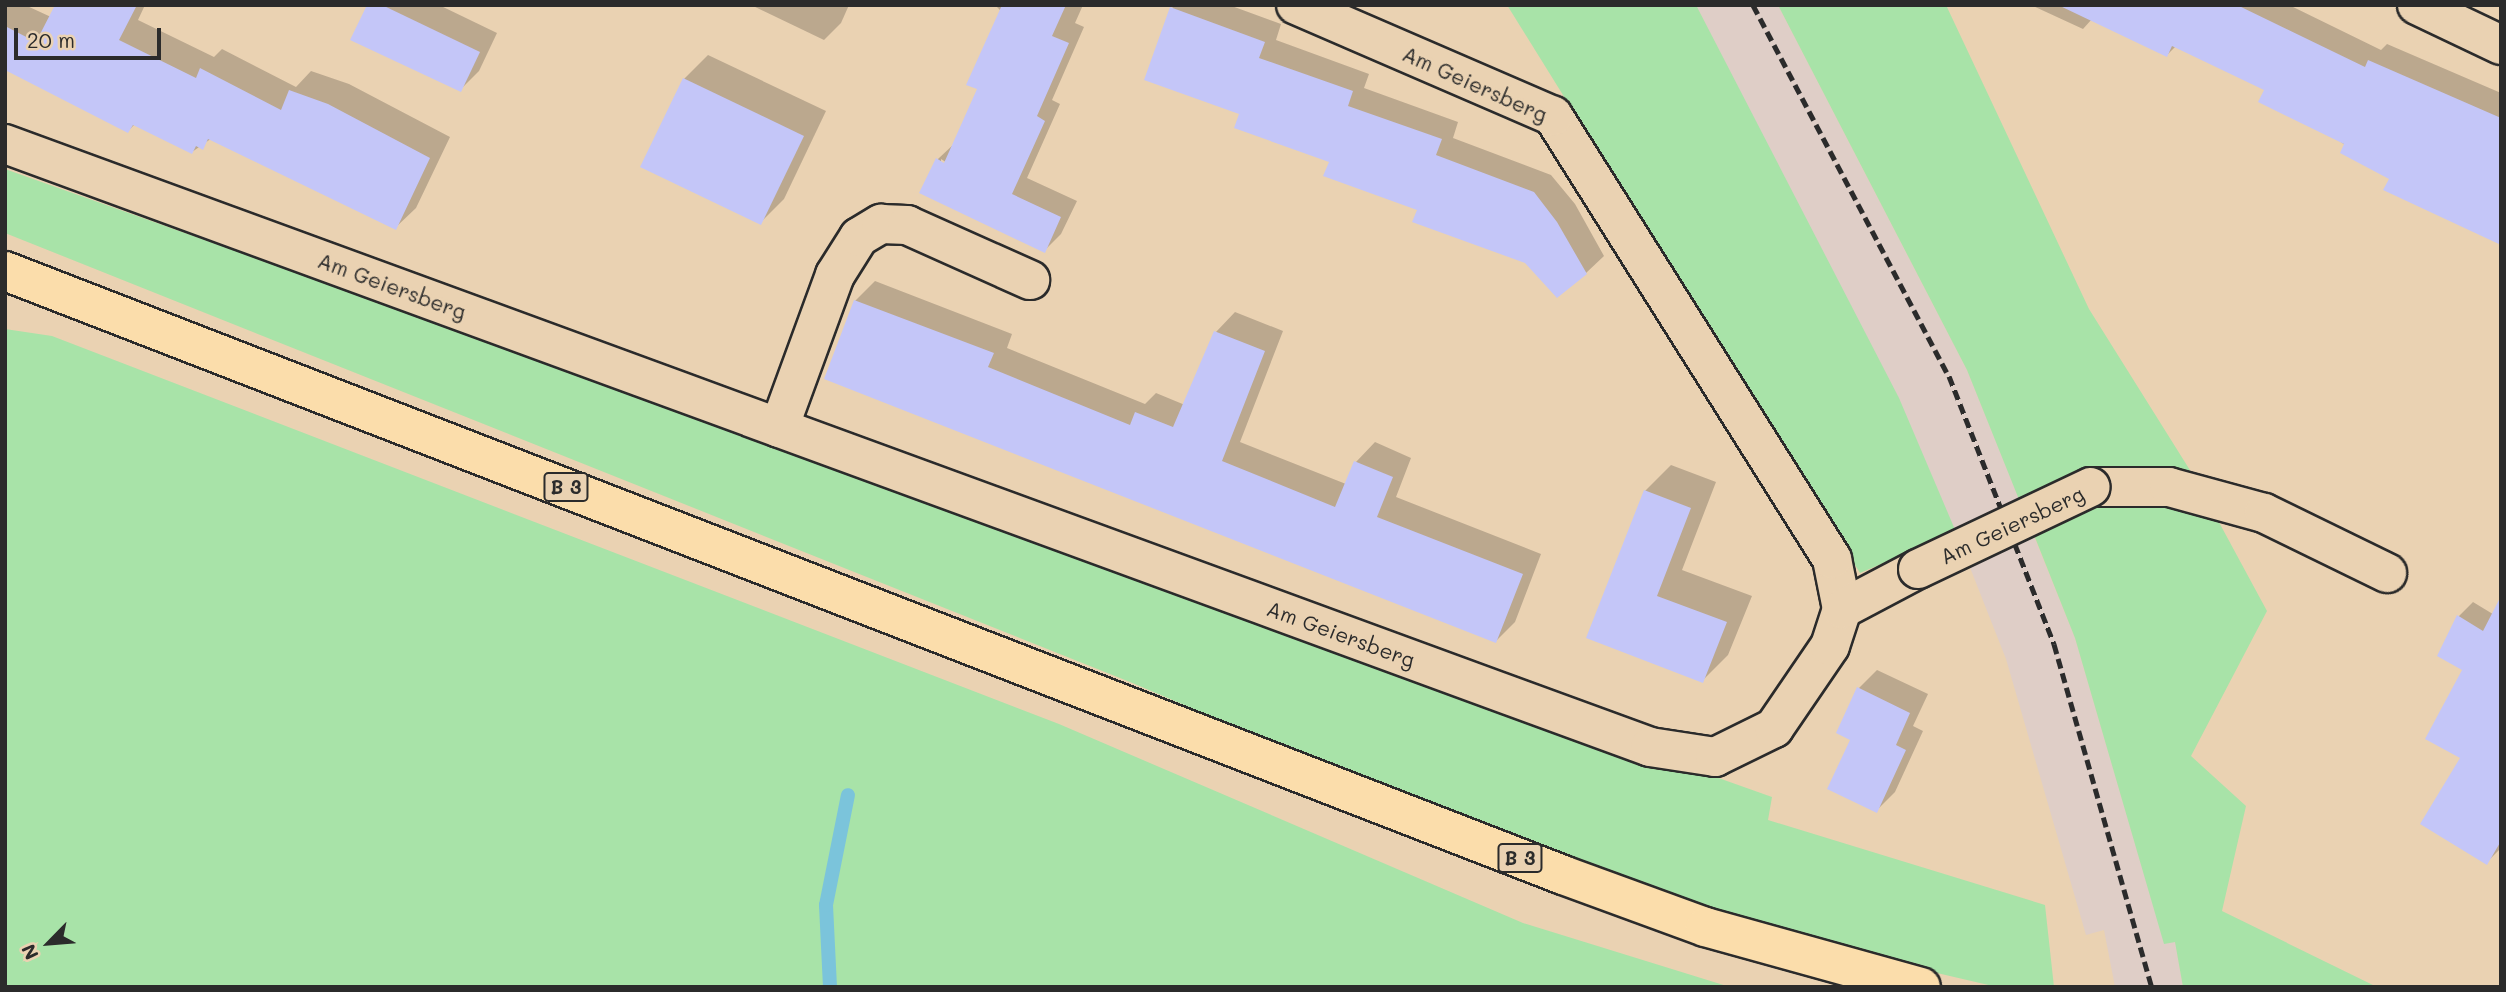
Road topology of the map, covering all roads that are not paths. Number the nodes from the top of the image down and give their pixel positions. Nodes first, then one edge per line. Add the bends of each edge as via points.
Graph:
1 (1296, 5) edge
2 (2417, 5) edge
3 (2501, 45) edge
4 (5, 144) edge
5 (5, 271) edge
6 (1030, 279) dead end
7 (779, 428) junction
8 (2387, 573) dead end
9 (1842, 609) junction
10 (1921, 987) edge

1 - 9 street, Am Geiersberg via 1553,116 1832,559
2 - 3 street
4 - 7 street, Am Geiersberg
5 - 10 main road, B 3 via 1576,880 1705,928
6 - 7 street via 907,225 881,224 859,237 835,275
7 - 9 street, Am Geiersberg via 1650,747 1715,757 1773,727 1830,646
8 - 9 street, Am Geiersberg, bridge via 2264,513 2169,487 2091,487

